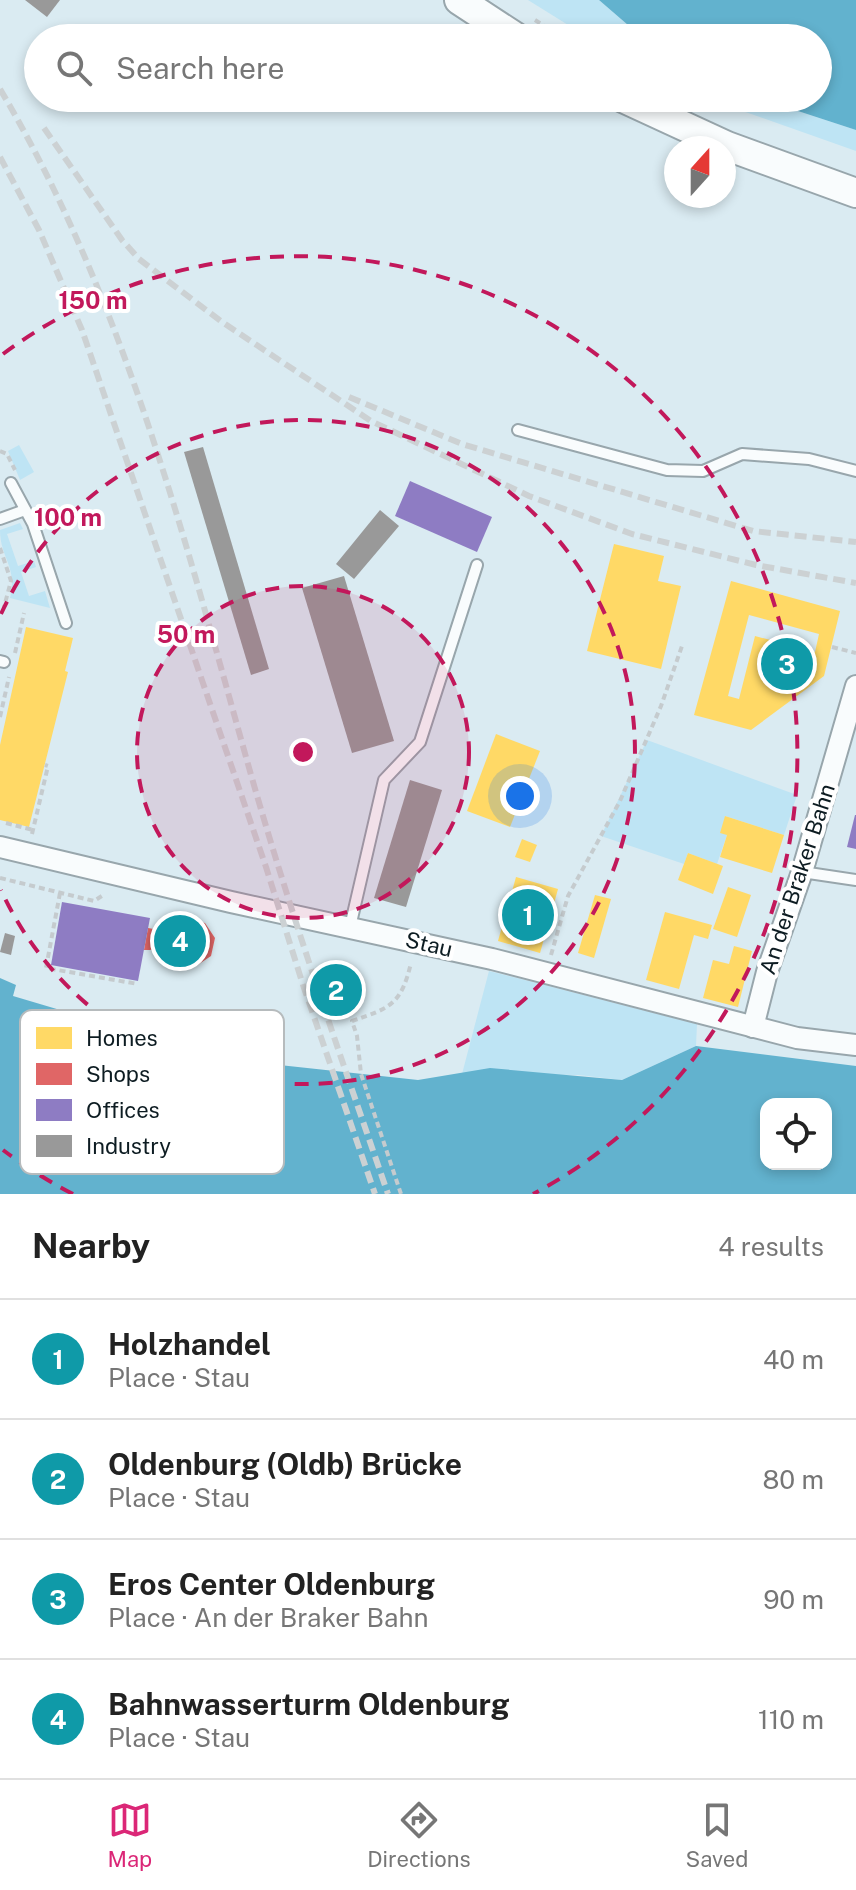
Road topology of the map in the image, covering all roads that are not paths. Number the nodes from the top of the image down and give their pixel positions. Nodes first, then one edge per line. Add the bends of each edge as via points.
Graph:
1 (459, 0) edge
2 (496, 24) edge
3 (653, 112) edge
4 (856, 193) edge
5 (518, 430) dead end
6 (856, 471) edge
7 (11, 483) dead end
8 (25, 510) junction
9 (0, 519) edge
10 (477, 565) dead end
11 (66, 623) dead end
12 (856, 686) edge
13 (0, 847) edge
14 (802, 872) junction
15 (856, 880) edge
16 (350, 927) junction
17 (753, 1027) junction
18 (856, 1045) edge

1 - 2 street
3 - 4 street via 727,146
5 - 6 lane via 667,470 703,471 742,454 809,459
7 - 8 lane
8 - 9 lane
8 - 11 lane
10 - 16 lane via 420,742 384,780
12 - 14 street, An der Braker Bahn
13 - 16 street, Stau
14 - 15 lane
14 - 17 street, An der Braker Bahn
16 - 17 street, Stau
17 - 18 street, Stau

